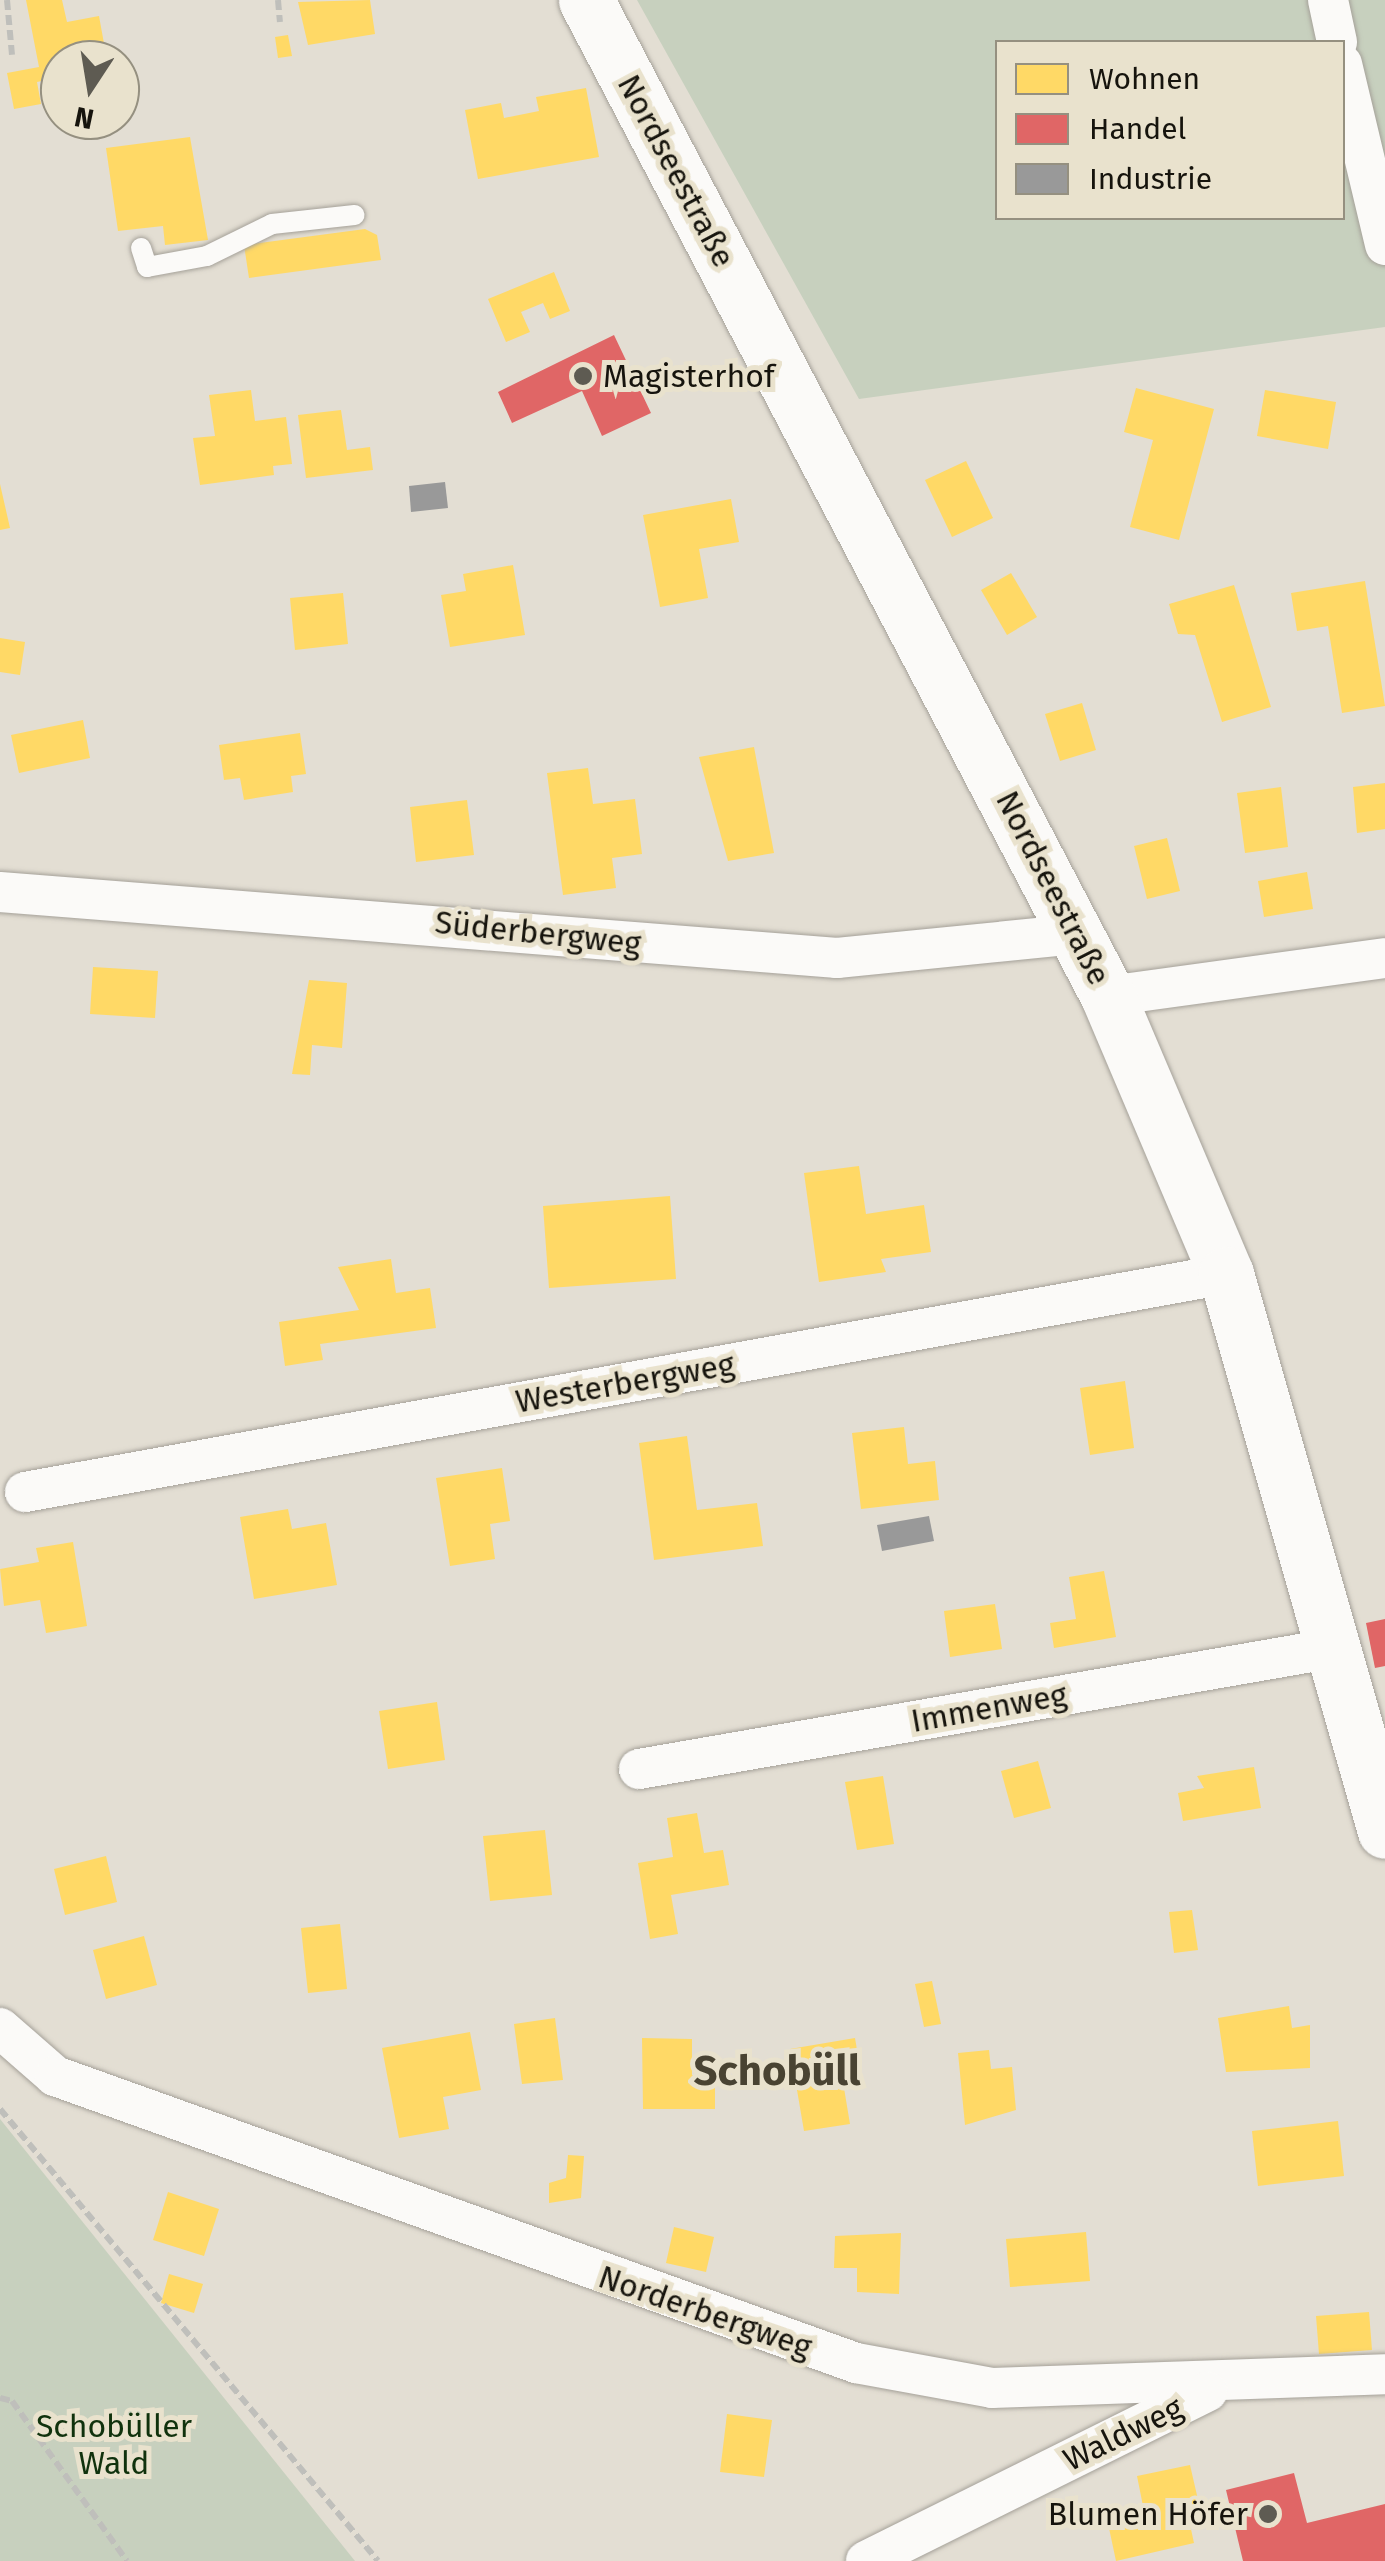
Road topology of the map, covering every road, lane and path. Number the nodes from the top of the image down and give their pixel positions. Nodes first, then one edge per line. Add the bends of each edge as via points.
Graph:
1 (7, 0) edge
2 (278, 0) edge
3 (586, 0) edge
4 (1328, 0) edge
5 (280, 22) dead end
6 (1338, 40) edge
7 (12, 55) dead end
8 (1345, 77) edge
9 (355, 215) dead end
10 (1385, 245) edge
11 (140, 248) dead end
12 (0, 892) edge
13 (1076, 934) junction
14 (1385, 958) edge
15 (1108, 996) junction
16 (1226, 1274) junction
17 (25, 1492) dead end
18 (1340, 1647) junction
19 (639, 1769) dead end
20 (1385, 1831) edge
21 (0, 2028) edge
22 (0, 2108) edge
23 (1385, 2374) edge
24 (1218, 2387) junction
25 (0, 2398) edge
26 (127, 2561) edge
27 (378, 2561) edge
28 (866, 2561) edge

1 - 7 path
2 - 5 path
3 - 13 main road, Nordseestraße
4 - 6 street
8 - 10 street
9 - 11 lane via 272,224 207,256 147,267
12 - 13 street, Süderbergweg via 836,958
13 - 15 main road, Nordseestraße
14 - 15 street
15 - 16 main road, Nordseestraße
16 - 17 street, Westerbergweg
16 - 18 main road, Nordseestraße
18 - 19 street, Immenweg
18 - 20 main road, Nordseestraße
21 - 24 street, Norderbergweg via 55,2076 856,2363 992,2388
22 - 27 path
23 - 24 street, Norderbergweg
24 - 28 street, Waldweg
25 - 26 path via 12,2401

